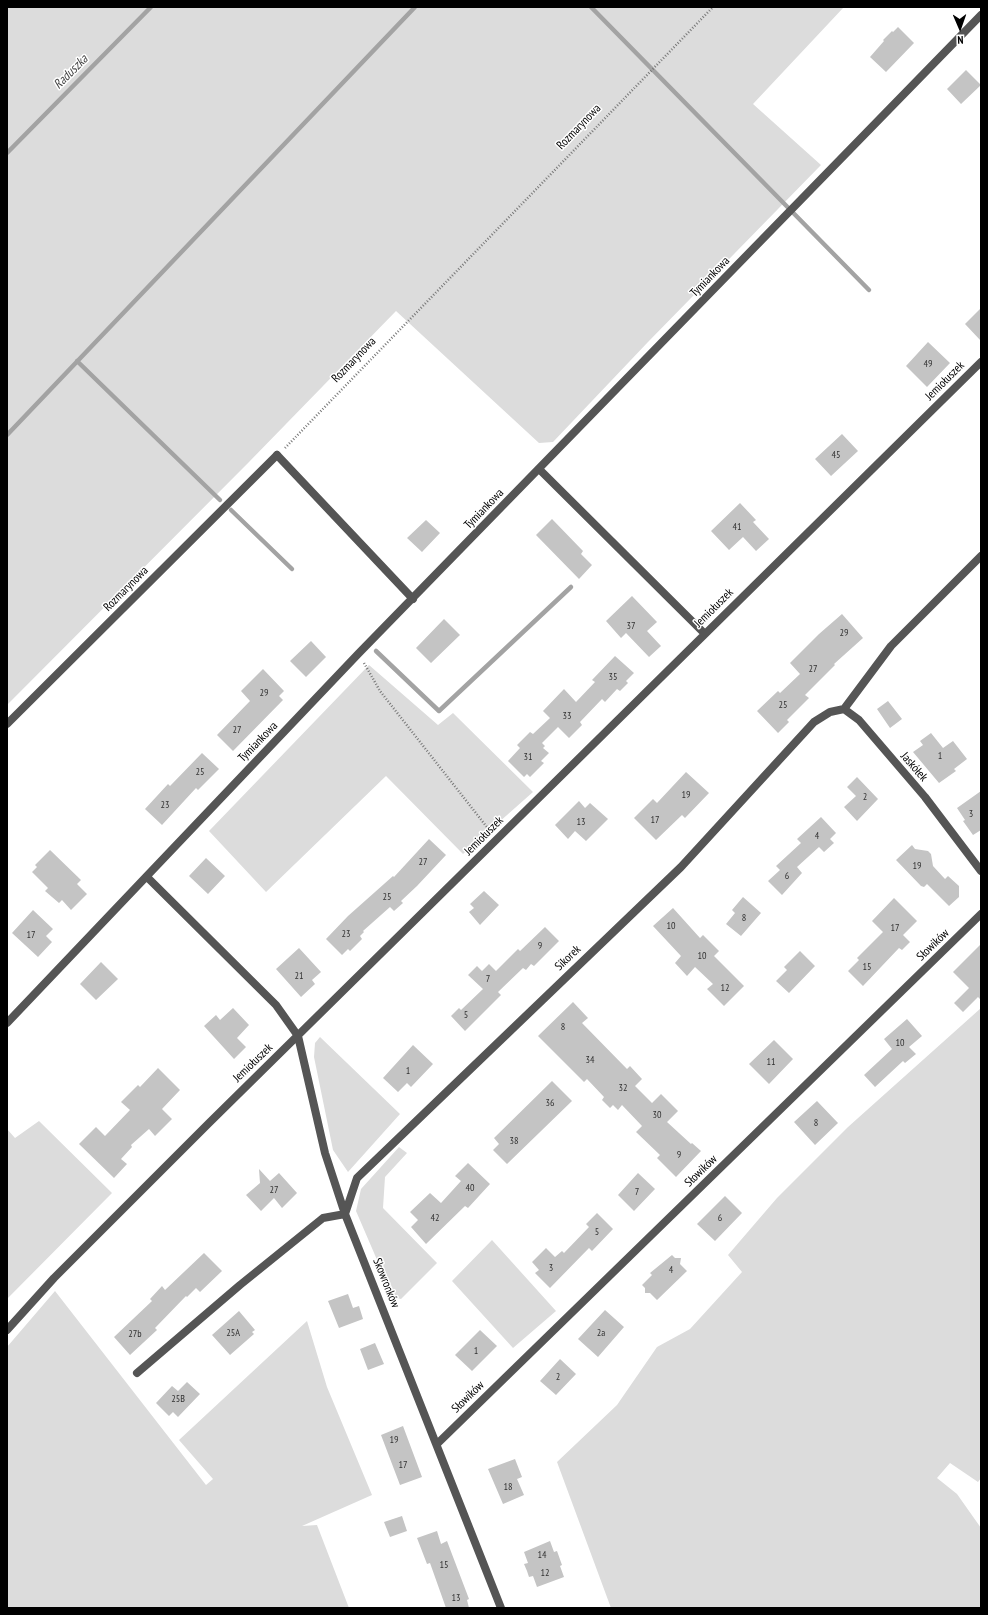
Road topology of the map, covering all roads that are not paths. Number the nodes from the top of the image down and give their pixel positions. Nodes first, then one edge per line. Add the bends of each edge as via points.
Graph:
1 (981, 15) edge
2 (981, 362) edge
3 (540, 470) junction
4 (981, 556) edge
5 (413, 599) junction
6 (705, 634) junction
7 (844, 709) junction
8 (7, 724) edge
9 (981, 871) edge
10 (147, 877) junction
11 (981, 914) edge
12 (7, 1023) edge
13 (298, 1036) junction
14 (345, 1214) junction
15 (7, 1330) edge
16 (137, 1373) dead end
17 (437, 1444) junction
18 (502, 1608) edge

1 - 3 street, Tymiankowa
2 - 6 street, Jemiołuszek
3 - 5 street, Tymiankowa
3 - 6 street
4 - 7 street via 891,646
5 - 8 street, Rozmarynowa via 277,455
5 - 10 street, Tymiankowa
6 - 13 street, Jemiołuszek
7 - 9 street, Jaskółek via 859,720 925,797
7 - 14 street, Sikorek via 830,712 814,722 681,867 357,1178
10 - 12 street, Tymiankowa
10 - 13 street via 276,1005
11 - 17 street, Słowików
13 - 14 street, Skowronków via 325,1153
13 - 15 street, Jemiołuszek via 59,1273
14 - 16 street via 323,1218
14 - 17 street, Skowronków
17 - 18 street, Skowronków

